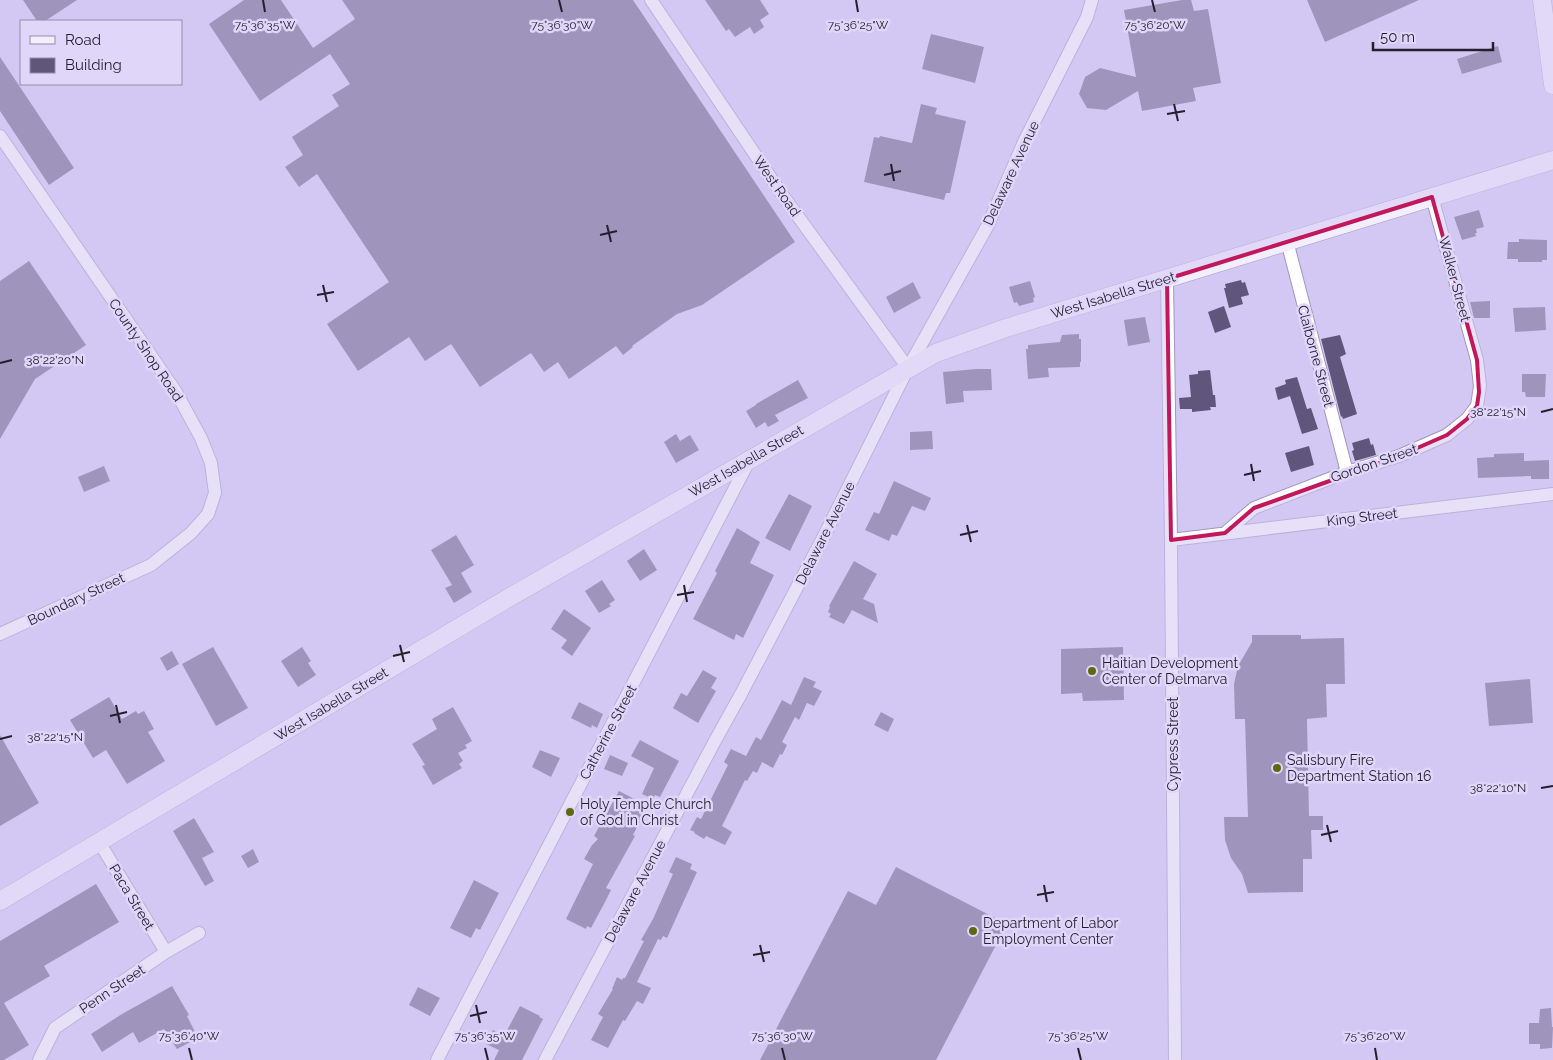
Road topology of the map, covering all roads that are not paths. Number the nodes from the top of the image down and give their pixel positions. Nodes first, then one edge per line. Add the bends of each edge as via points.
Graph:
1 (652, 0) edge
2 (1092, 0) edge
3 (1542, 0) edge
4 (1553, 85) edge
5 (0, 136) edge
6 (1553, 160) edge
7 (1432, 197) junction
8 (1287, 241) junction
9 (1167, 279) junction
10 (1477, 360) joint
11 (908, 368) junction
12 (751, 458) junction
13 (1347, 472) junction
14 (1553, 494) edge
15 (1225, 533) junction
16 (1171, 540) junction
17 (152, 565) joint
18 (0, 634) edge
19 (99, 842) junction
20 (0, 901) edge
21 (199, 933) dead end
22 (166, 952) junction
23 (39, 1060) edge
24 (437, 1060) edge
25 (545, 1060) edge
26 (1175, 1060) edge

1 - 11 street, West Road via 781,193
2 - 11 street, Delaware Avenue via 1087,17 1024,142 988,225
3 - 4 street
5 - 17 street, County Shop Road via 176,392 201,438 210,463 215,493 208,514 191,533
6 - 7 street, West Isabella Street
7 - 8 street, West Isabella Street
7 - 10 street, Walker Street
8 - 9 street, West Isabella Street
8 - 13 street, Claiborne Street
9 - 11 street, West Isabella Street via 969,341
9 - 16 street, Cypress Street
10 - 13 street, Gordon Street via 1479,392 1476,406 1467,419 1447,435 1399,456
11 - 12 street, West Isabella Street
11 - 25 street, Delaware Avenue via 742,694
12 - 19 street, West Isabella Street
12 - 24 street, Catherine Street
13 - 15 street, Gordon Street via 1254,508
14 - 15 street, King Street
15 - 16 street, King Street
16 - 26 street, Cypress Street
17 - 18 street, Boundary Street
19 - 20 street, West Isabella Street
19 - 22 street, Paca Street
21 - 22 street, Penn Street
22 - 23 street, Penn Street via 55,1028

